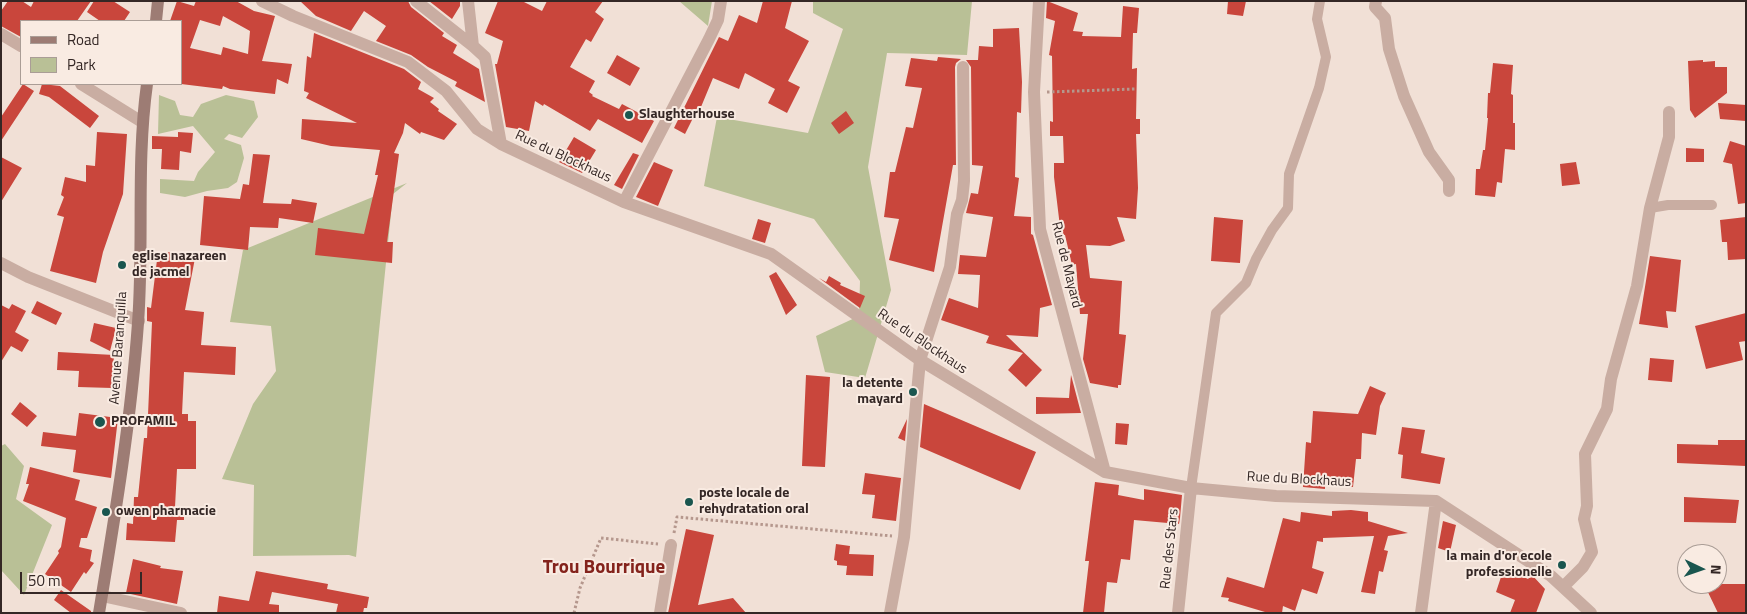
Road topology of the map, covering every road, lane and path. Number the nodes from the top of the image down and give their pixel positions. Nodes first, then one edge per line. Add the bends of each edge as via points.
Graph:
1 (158, 1) edge
2 (262, 1) edge
3 (416, 1) edge
4 (468, 1) edge
5 (721, 1) edge
6 (1039, 1) edge
7 (1320, 1) edge
8 (1376, 1) edge
9 (156, 20) edge
10 (1, 34) edge
11 (20, 45) edge
12 (473, 46) junction
13 (963, 67) dead end
14 (83, 85) edge
15 (147, 85) edge
16 (1135, 89) dead end
17 (1034, 92) junction
18 (1669, 112) dead end
19 (142, 122) junction
20 (501, 144) junction
21 (1449, 191) dead end
22 (624, 202) junction
23 (1712, 205) dead end
24 (1650, 208) junction
25 (1, 262) edge
26 (138, 321) junction
27 (920, 360) junction
28 (1105, 472) junction
29 (1192, 488) junction
30 (1436, 501) junction
31 (904, 537) junction
32 (671, 545) junction
33 (1564, 587) junction
34 (102, 596) junction
35 (100, 613) edge
36 (181, 613) edge
37 (574, 613) edge
38 (660, 613) edge
39 (890, 613) edge
40 (1178, 613) edge
41 (1420, 613) edge
42 (1591, 613) edge

1 - 9 main road
2 - 20 street, Rue du Blockhaus via 408,62 446,91 476,129
3 - 12 street
4 - 12 street
5 - 22 street via 718,20 709,39
6 - 17 street, Rue de Mayard
7 - 29 lane via 1317,19 1326,58 1289,174 1288,208 1272,230 1246,283 1216,314
8 - 21 street via 1375,7 1385,18 1389,49 1404,96 1429,152 1449,180
10 - 11 street
12 - 20 street via 485,57
13 - 27 street via 962,200 950,267
14 - 19 street
15 - 19 main road, Avenue Baranquilla
16 - 17 path
17 - 28 street, Rue de Mayard via 1040,229
18 - 24 street via 1669,137
19 - 26 main road, Avenue Baranquilla
20 - 22 street, Rue du Blockhaus
22 - 27 street, Rue du Blockhaus via 771,254
23 - 24 lane
24 - 33 street via 1637,286 1611,379 1607,409 1585,454 1587,506 1584,519 1592,552
25 - 26 street via 28,277
26 - 34 main road, Avenue Baranquilla via 126,447
27 - 28 street, Rue du Blockhaus
27 - 31 street
28 - 29 street, Rue du Blockhaus
29 - 30 street, Rue du Blockhaus via 1276,496
29 - 40 street, Rue des Stars
30 - 33 street
30 - 41 street
31 - 32 path via 678,517
31 - 39 street
32 - 37 path via 601,538 580,588
32 - 38 street
33 - 42 street
34 - 35 main road, Avenue Baranquilla
34 - 36 street

